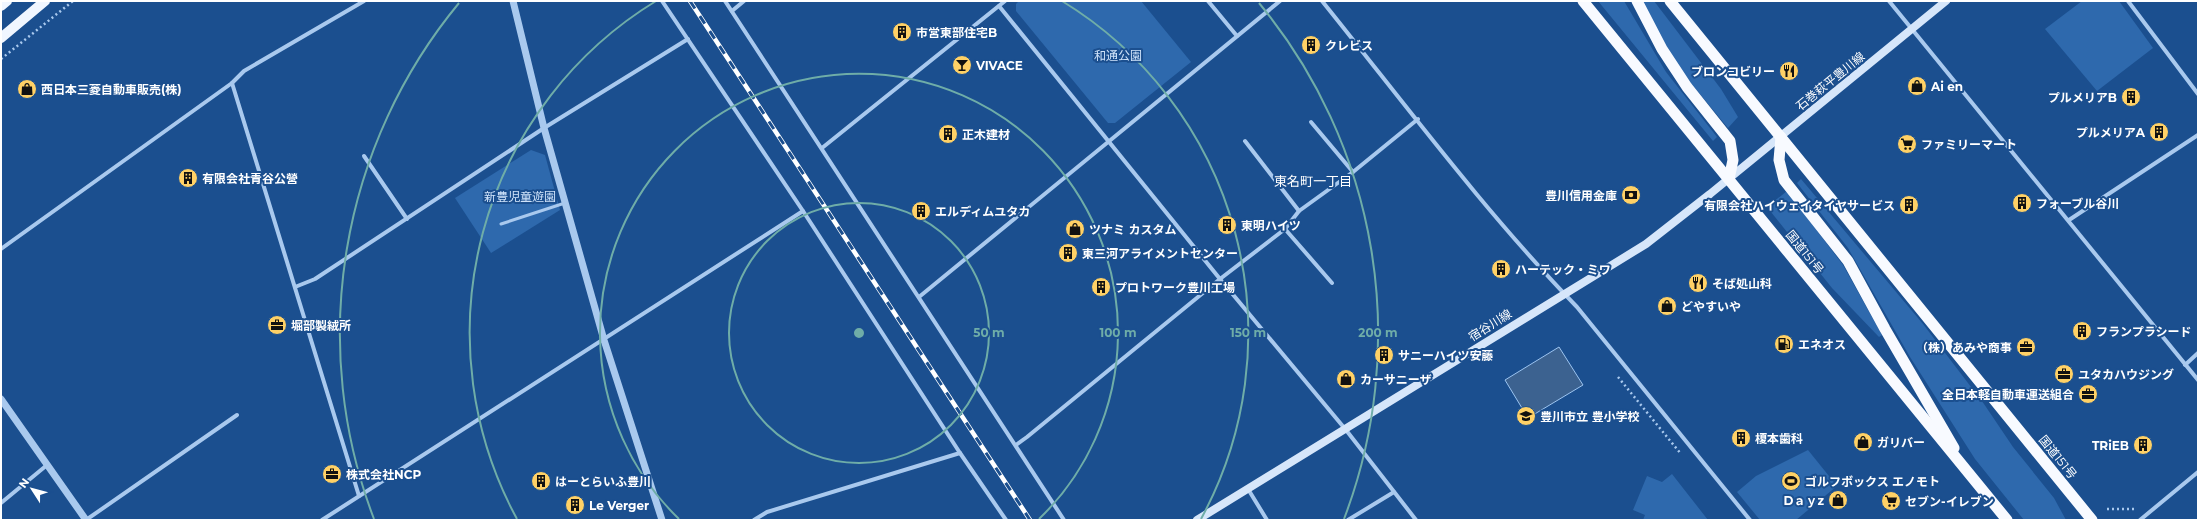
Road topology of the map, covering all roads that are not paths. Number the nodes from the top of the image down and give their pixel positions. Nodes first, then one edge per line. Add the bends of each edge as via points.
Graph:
1 (7, 1) edge
2 (46, 1) edge
3 (364, 1) edge
4 (513, 1) edge
5 (662, 1) edge
6 (725, 1) edge
7 (744, 1) edge
8 (1005, 1) edge
9 (1208, 1) edge
10 (1280, 1) edge
11 (1322, 1) edge
12 (1584, 1) edge
13 (1636, 1) edge
14 (1670, 1) edge
15 (1889, 1) edge
16 (1946, 1) edge
17 (2128, 1) edge
18 (1, 6) edge
19 (999, 6) junction
20 (732, 11) junction
21 (1913, 29) junction
22 (1238, 36) junction
23 (1, 38) edge
24 (688, 39) junction
25 (232, 83) junction
26 (2198, 94) edge
27 (1418, 119) junction
28 (1311, 122) dead end
29 (544, 128) junction
30 (2198, 135) edge
31 (1781, 137) junction
32 (1109, 141) junction
33 (1244, 141) dead end
34 (822, 148) junction
35 (364, 156) dead end
36 (1353, 172) junction
37 (1728, 179) junction
38 (565, 202) junction
39 (803, 211) junction
40 (1299, 211) junction
41 (407, 219) junction
42 (2069, 220) junction
43 (501, 224) dead end
44 (1285, 229) junction
45 (1, 249) edge
46 (1220, 279) junction
47 (1332, 283) dead end
48 (295, 287) junction
49 (1564, 294) junction
50 (919, 297) junction
51 (604, 340) junction
52 (2198, 354) edge
53 (2185, 365) junction
54 (2198, 380) edge
55 (1, 399) edge
56 (237, 415) dead end
57 (1346, 430) junction
58 (1016, 445) junction
59 (960, 453) junction
60 (48, 464) junction
61 (2198, 472) edge
62 (1972, 478) junction
63 (1248, 488) junction
64 (1394, 492) junction
65 (359, 496) junction
66 (1, 502) edge
67 (86, 520) edge
68 (322, 520) edge
69 (662, 520) edge
70 (754, 520) edge
71 (1006, 520) edge
72 (1064, 520) edge
73 (1197, 520) edge
74 (1267, 520) edge
75 (1348, 520) edge
76 (1416, 520) edge
77 (1750, 520) edge
78 (2007, 520) edge
79 (2092, 520) edge
80 (2140, 520) edge

1 - 18 main road
2 - 23 main road
3 - 25 street via 244,71
4 - 29 street
5 - 24 street
6 - 20 street
7 - 20 street
8 - 19 street
9 - 22 street
10 - 22 street
11 - 27 street
12 - 37 highway, 国道151号
13 - 37 highway via 1686,87 1730,141 1733,160
14 - 31 highway, 国道151号
15 - 21 street
16 - 21 main road, 石巻萩平豊川線
17 - 26 street
19 - 32 street
19 - 34 street
20 - 34 street
21 - 31 main road, 石巻萩平豊川線
21 - 42 street
22 - 32 street
24 - 29 street
24 - 39 street
25 - 45 street
25 - 48 street
27 - 36 street
27 - 49 street via 1553,284
28 - 36 street
29 - 38 street
29 - 41 street
30 - 42 street
31 - 37 main road, 石巻萩平豊川線
31 - 62 highway via 1779,160 1784,180 1848,261
31 - 79 highway, 国道151号
32 - 46 street
32 - 50 street
33 - 40 street
34 - 50 street
35 - 41 street
36 - 40 street
37 - 49 main road, 宿谷川線 via 1646,244
37 - 62 highway, 国道151号
38 - 43 lane
38 - 51 street
39 - 51 street
39 - 59 street
40 - 44 street
41 - 48 street via 314,279
42 - 53 street
44 - 46 street
44 - 47 street
46 - 57 street
46 - 58 street
48 - 65 street
49 - 57 main road, 宿谷川線
49 - 77 street
50 - 58 street
51 - 65 street
51 - 69 street
52 - 53 street
53 - 54 street
55 - 60 street
56 - 67 street
57 - 63 main road, 宿谷川線
57 - 64 street
58 - 72 street
59 - 70 street via 767,512
59 - 71 street
60 - 66 street
60 - 67 street
61 - 80 street
62 - 78 highway, 国道151号
63 - 73 main road, 宿谷川線
63 - 74 street
64 - 75 street
64 - 76 street
65 - 68 street

